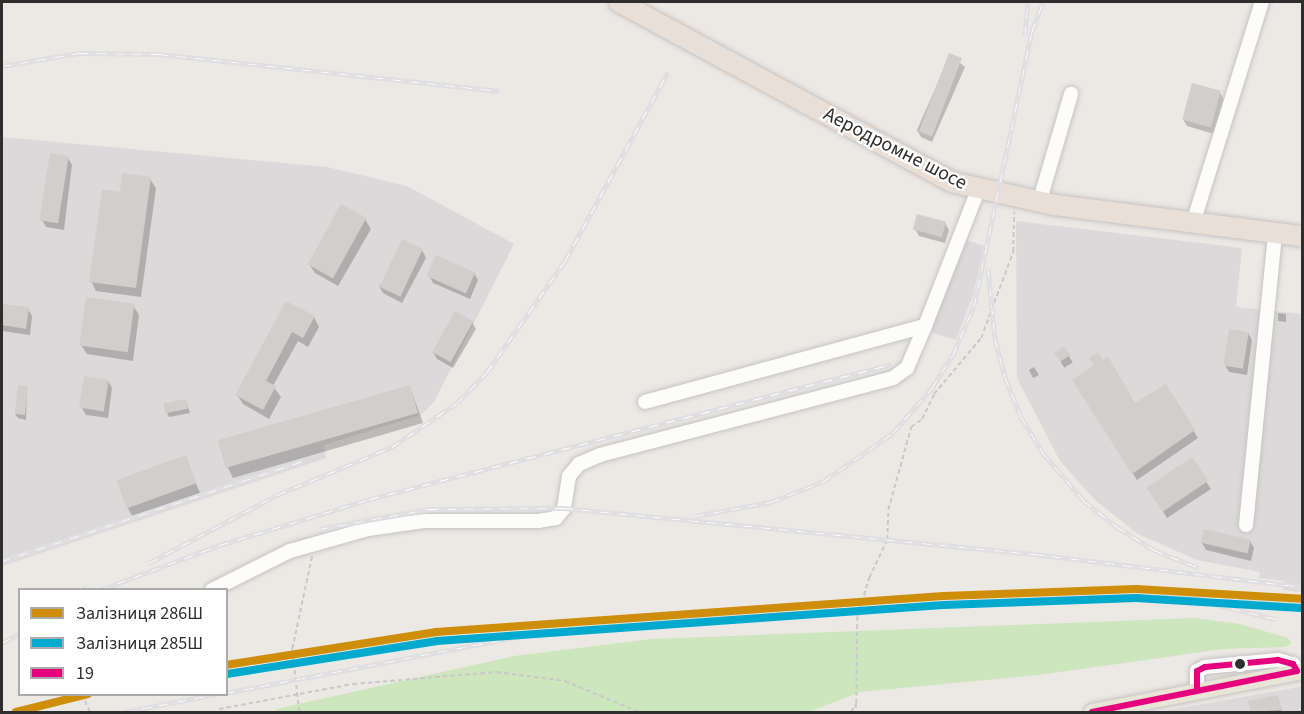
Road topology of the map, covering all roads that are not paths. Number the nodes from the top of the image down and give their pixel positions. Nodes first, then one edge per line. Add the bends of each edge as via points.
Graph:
1 (620, 2) edge
2 (1262, 2) edge
3 (1071, 94) dead end
4 (978, 190) junction
5 (1039, 203) junction
6 (1193, 223) junction
7 (1275, 233) junction
8 (1302, 236) edge
9 (925, 326) junction
10 (645, 402) dead end
11 (1246, 525) dead end
12 (216, 588) edge
13 (1300, 671) edge
14 (1092, 712) edge

1 - 4 highway, Аеродромне шосе via 899,155 952,182
2 - 6 street
3 - 5 street
4 - 5 highway, Аеродромне шосе
4 - 9 street
5 - 6 highway, Аеродромне шосе
6 - 7 highway, Аеродромне шосе
7 - 8 highway, Аеродромне шосе
7 - 11 street
9 - 10 street
9 - 12 street via 907,368 893,378 611,452 579,464 569,476 564,508 556,518 425,521 368,529 290,551
13 - 14 main road

